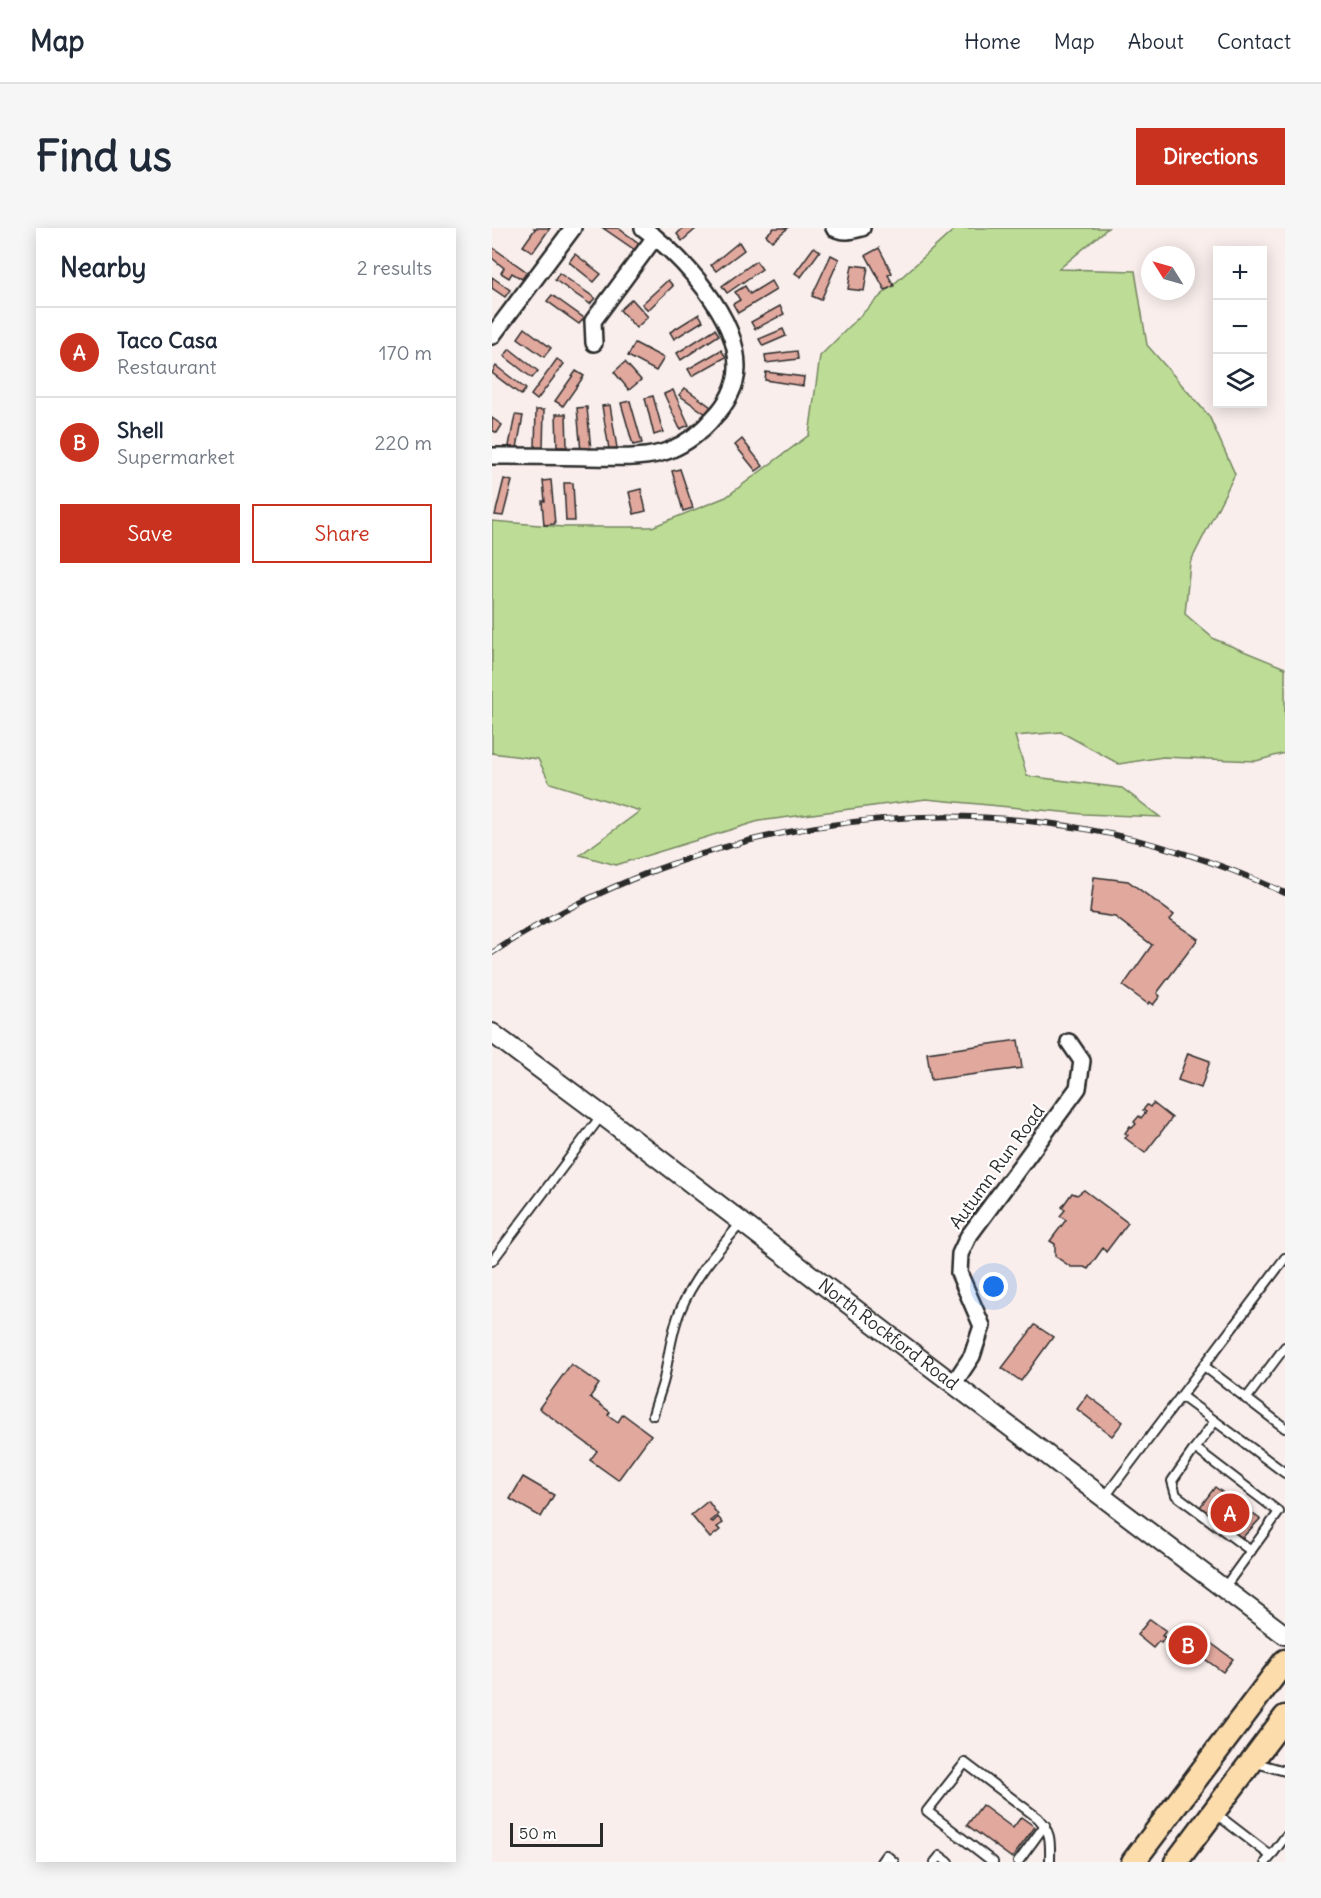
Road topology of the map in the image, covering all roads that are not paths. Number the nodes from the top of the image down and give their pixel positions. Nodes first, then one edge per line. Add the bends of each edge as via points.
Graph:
1 (573, 228) edge
2 (834, 228) edge
3 (862, 228) edge
4 (649, 232) edge
5 (492, 336) edge
6 (594, 343) dead end
7 (492, 456) edge
8 (492, 1033) edge
9 (1069, 1042) dead end
10 (602, 1115) junction
11 (742, 1222) junction
12 (1285, 1258) edge
13 (492, 1261) edge
14 (1285, 1347) edge
15 (1204, 1366) junction
16 (954, 1383) junction
17 (1181, 1396) junction
18 (1246, 1399) junction
19 (653, 1414) dead end
20 (1215, 1421) junction
21 (1285, 1428) edge
22 (1195, 1448) junction
23 (1285, 1473) edge
24 (1104, 1498) junction
25 (1282, 1513) edge
26 (1251, 1551) junction
27 (1224, 1588) junction
28 (1285, 1635) edge
29 (1285, 1661) edge
30 (1285, 1717) edge
31 (1251, 1762) junction
32 (1285, 1771) edge
33 (1213, 1812) junction
34 (1045, 1825) junction
35 (1285, 1837) edge
36 (1269, 1859) edge
37 (881, 1862) edge
38 (894, 1862) edge
39 (935, 1862) edge
40 (948, 1862) edge
41 (993, 1862) edge
42 (1018, 1862) edge
43 (1050, 1862) edge
44 (1133, 1862) edge
45 (1176, 1862) edge

1 - 5 street
2 - 3 street via 851,232
4 - 6 street via 592,321
4 - 7 street via 707,291 726,326 738,368 720,411 688,439 670,450 652,454
8 - 10 street, North Rockford Road
9 - 16 street, Autumn Run Road via 1082,1061 1078,1088 968,1237 960,1254 959,1273 982,1326 972,1356
10 - 11 street, North Rockford Road
10 - 13 lane
11 - 16 street, North Rockford Road
11 - 19 lane via 699,1276 680,1310
12 - 15 lane
14 - 18 lane
15 - 17 lane
15 - 18 lane
16 - 24 street, North Rockford Road
17 - 20 lane
17 - 24 lane
18 - 21 lane
20 - 22 lane
20 - 23 lane
22 - 25 lane
22 - 26 lane via 1172,1481 1176,1495
24 - 27 street, North Rockford Road
25 - 26 lane
26 - 27 lane
27 - 28 street, North Rockford Road
29 - 44 main road
30 - 31 main road
31 - 32 lane
31 - 33 main road
33 - 36 lane
33 - 45 main road
34 - 41 lane via 965,1763 927,1811
34 - 42 lane
34 - 43 lane via 1049,1832
35 - 36 lane
37 - 38 lane via 886,1855
39 - 40 lane via 940,1856

